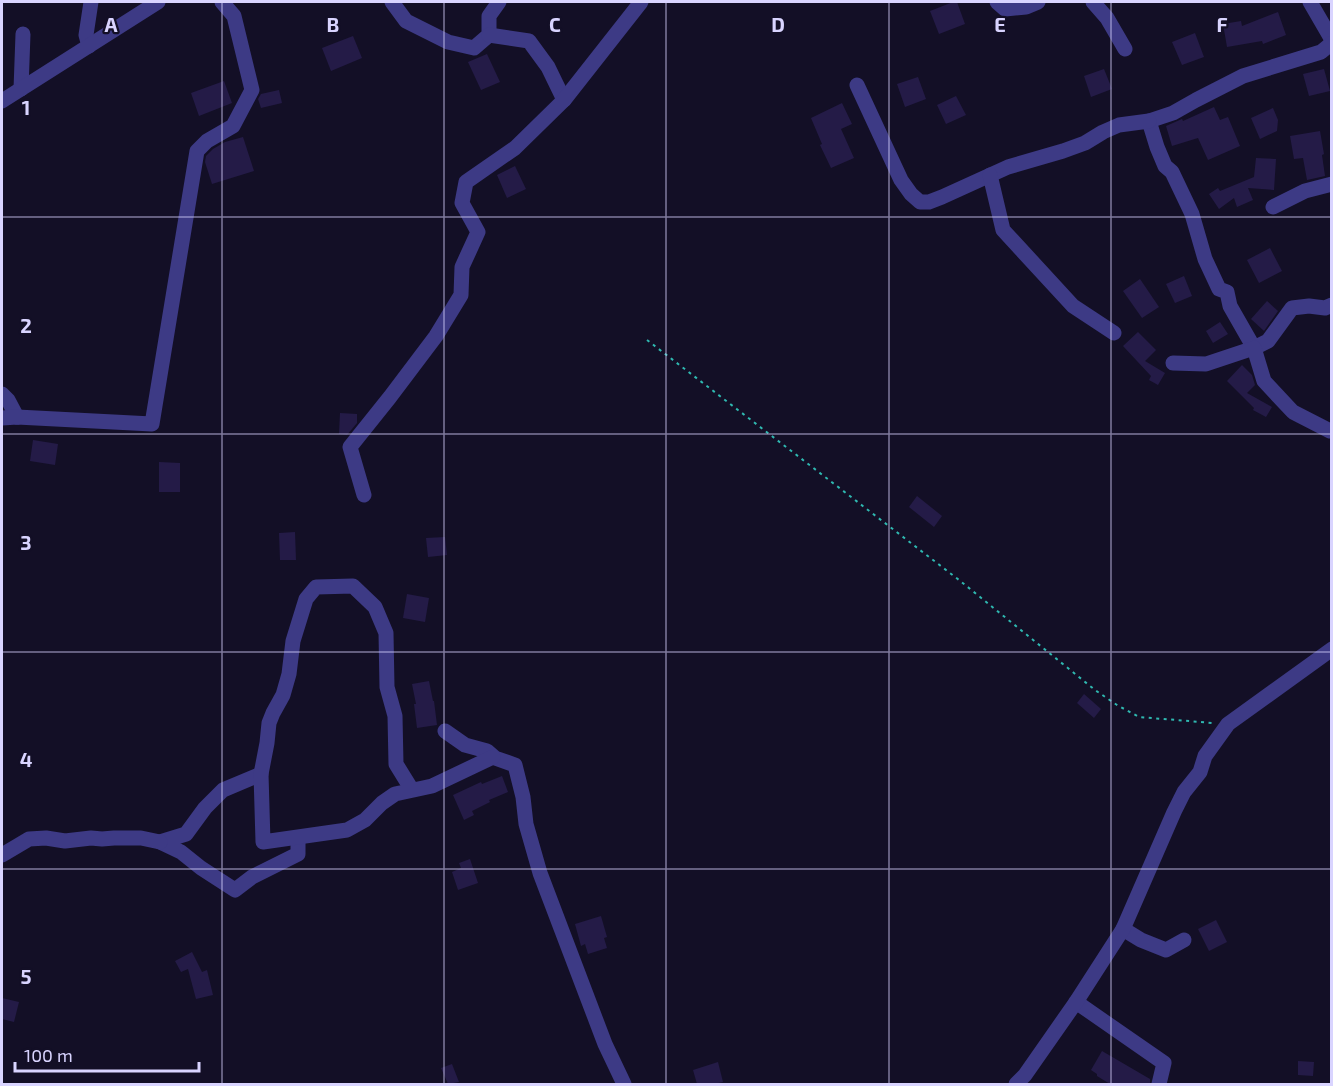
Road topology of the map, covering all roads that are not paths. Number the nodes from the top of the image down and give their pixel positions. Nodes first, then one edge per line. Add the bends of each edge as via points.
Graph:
1 (91, 2) edge
2 (158, 2) edge
3 (222, 2) edge
4 (392, 2) edge
5 (499, 2) edge
6 (641, 2) edge
7 (997, 2) edge
8 (1038, 2) edge
9 (1092, 2) edge
10 (1310, 2) edge
11 (23, 34) dead end
12 (489, 35) junction
13 (1332, 42) edge
14 (89, 46) junction
15 (1125, 49) dead end
16 (857, 85) dead end
17 (21, 89) junction
18 (564, 100) junction
19 (2, 101) edge
20 (1149, 121) junction
21 (990, 175) junction
22 (1332, 184) edge
23 (1273, 207) dead end
24 (1332, 305) edge
25 (1114, 333) dead end
26 (1254, 348) junction
27 (1173, 363) dead end
28 (2, 394) edge
29 (9, 417) edge
30 (1332, 430) edge
31 (364, 495) dead end
32 (1332, 649) edge
33 (445, 731) dead end
34 (493, 757) junction
35 (261, 774) junction
36 (412, 790) junction
37 (298, 838) junction
38 (160, 842) junction
39 (2, 855) edge
40 (1124, 929) junction
41 (1184, 940) dead end
42 (1076, 1002) junction
43 (624, 1084) edge
44 (1016, 1084) edge
45 (1159, 1084) edge

1 - 14 street via 86,35
2 - 14 street
3 - 29 street via 234,16 252,90 233,126 197,151 152,424
4 - 12 street via 406,21 448,42 474,48
5 - 12 street via 489,16
6 - 18 street
7 - 8 street via 1005,9
9 - 15 street via 1107,18
10 - 13 street
11 - 17 street
12 - 18 street via 529,41 548,67
13 - 20 street via 1321,52 1243,76 1173,113
14 - 17 street
16 - 21 street via 902,180 920,202 942,197
17 - 19 street
18 - 31 street via 515,148 466,182 462,203 478,232 462,267 461,295 436,336 350,447
20 - 21 street via 1119,125 1074,147
20 - 26 street via 1165,166 1172,172 1192,214 1205,260 1219,289 1227,292 1230,306
21 - 25 street via 1003,230 1073,306
22 - 23 street via 1305,191
24 - 26 street via 1292,309 1268,341
26 - 27 street via 1206,364
26 - 30 street via 1264,381 1293,412
28 - 29 street via 8,400
32 - 40 street via 1228,724 1184,792
33 - 34 street
34 - 36 street via 432,786
34 - 43 street via 515,765 540,873
35 - 36 street via 269,723 283,695 306,599 316,587 353,586 375,607 386,633 387,687 395,716 396,764
35 - 37 street via 263,842
35 - 38 street via 223,790 186,834
36 - 37 street via 394,794 365,820 347,830
37 - 38 street via 298,854 235,890
38 - 39 street via 141,838 29,839
40 - 41 street via 1166,950
40 - 42 street
42 - 44 street
42 - 45 street via 1164,1063

